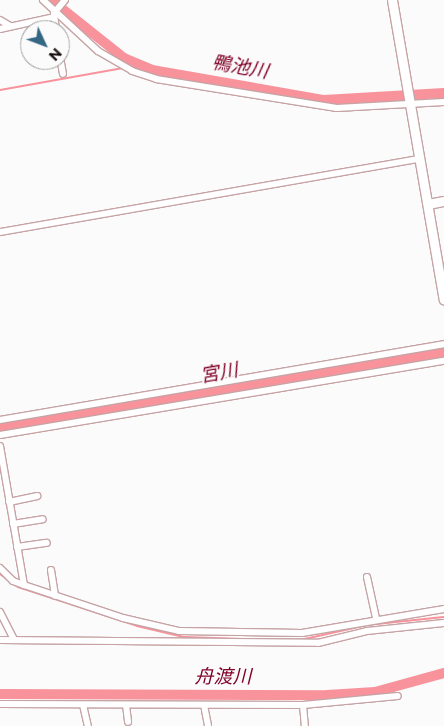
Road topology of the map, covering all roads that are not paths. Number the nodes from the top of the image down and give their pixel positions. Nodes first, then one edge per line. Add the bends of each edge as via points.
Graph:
1 (42, 0) edge
2 (65, 0) edge
3 (392, 0) edge
4 (54, 15) junction
5 (0, 20) edge
6 (55, 20) edge
7 (10, 26) junction
8 (0, 28) edge
9 (62, 70) edge
10 (63, 74) dead end
11 (444, 102) edge
12 (410, 105) junction
13 (419, 159) junction
14 (444, 201) edge
15 (428, 204) junction
16 (0, 232) edge
17 (444, 300) edge
18 (444, 344) edge
19 (444, 361) edge
20 (0, 420) edge
21 (0, 436) edge
22 (0, 446) edge
23 (2, 468) edge
24 (37, 496) dead end
25 (9, 502) junction
26 (43, 518) dead end
27 (13, 524) junction
28 (47, 543) dead end
29 (17, 547) junction
30 (0, 568) edge
31 (51, 570) dead end
32 (367, 577) dead end
33 (24, 585) junction
34 (55, 596) junction
35 (444, 609) edge
36 (0, 612) edge
37 (376, 618) junction
38 (444, 623) edge
39 (0, 640) edge
40 (14, 640) junction
41 (398, 696) dead end
42 (0, 704) edge
43 (83, 705) junction
44 (126, 705) junction
45 (204, 705) junction
46 (303, 705) junction
47 (128, 722) dead end
48 (88, 726) edge
49 (208, 726) edge
50 (305, 726) edge

1 - 4 street
2 - 4 street
3 - 12 street
4 - 6 street
4 - 7 street
4 - 12 street via 104,54 132,71 156,78 308,106
5 - 7 street
7 - 8 street
9 - 10 street
11 - 12 street
12 - 13 street
13 - 15 street
13 - 16 street
14 - 15 street
15 - 17 street
18 - 20 street
19 - 21 street
22 - 23 street
23 - 25 street
24 - 25 street
25 - 27 street
26 - 27 street
27 - 29 street
28 - 29 street
29 - 33 street
30 - 33 street via 13,581
31 - 34 street
32 - 37 street
33 - 34 street
34 - 37 street via 123,618 179,631 302,634
35 - 37 street
36 - 40 street
38 - 40 street via 367,631 318,643
39 - 40 street
41 - 46 street
42 - 43 street
43 - 44 street
43 - 48 street
44 - 45 street
44 - 47 street
45 - 46 street
45 - 49 street
46 - 50 street

